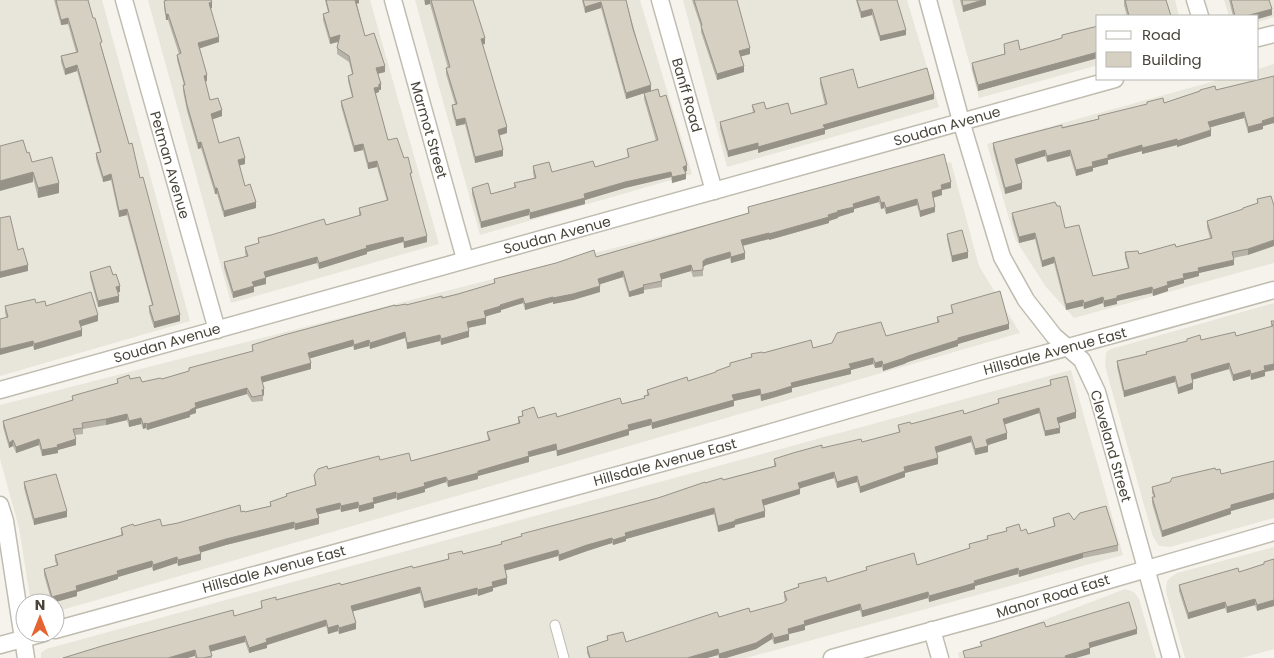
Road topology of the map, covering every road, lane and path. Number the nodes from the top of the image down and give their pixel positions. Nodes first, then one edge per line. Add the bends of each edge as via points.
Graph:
1 (124, 0) edge
2 (393, 0) edge
3 (660, 0) edge
4 (928, 0) edge
5 (1195, 0) edge
6 (1200, 15) edge
7 (1274, 34) edge
8 (1259, 38) edge
9 (1110, 80) edge
10 (961, 122) junction
11 (714, 191) junction
12 (465, 260) junction
13 (1274, 290) edge
14 (217, 330) junction
15 (1069, 347) junction
16 (0, 390) edge
17 (0, 505) edge
18 (1274, 532) edge
19 (1146, 568) junction
20 (16, 593) edge
21 (555, 625) dead end
22 (65, 627) edge
23 (932, 630) junction
24 (15, 641) edge
25 (24, 643) edge
26 (0, 645) edge
27 (26, 658) edge
28 (564, 658) edge
29 (832, 658) edge
30 (940, 658) edge
31 (1171, 658) edge

1 - 14 street, Petman Avenue
2 - 12 street, Marmot Street
3 - 11 street, Banff Road
4 - 10 street, Cleveland Street
5 - 6 street
7 - 8 street
9 - 10 street, Soudan Avenue
10 - 11 street, Soudan Avenue
10 - 15 street, Cleveland Street via 1002,257 1026,300 1054,336
11 - 12 street, Soudan Avenue
12 - 14 street, Soudan Avenue
13 - 15 street, Hillsdale Avenue East
14 - 16 street, Soudan Avenue
15 - 19 street, Cleveland Street via 1082,360 1097,392
15 - 22 street, Hillsdale Avenue East
17 - 20 street
18 - 19 street, Manor Road East
19 - 23 street, Manor Road East
19 - 31 street, Cleveland Street
21 - 28 lane
23 - 29 street, Manor Road East
23 - 30 street
24 - 26 street
25 - 27 street

